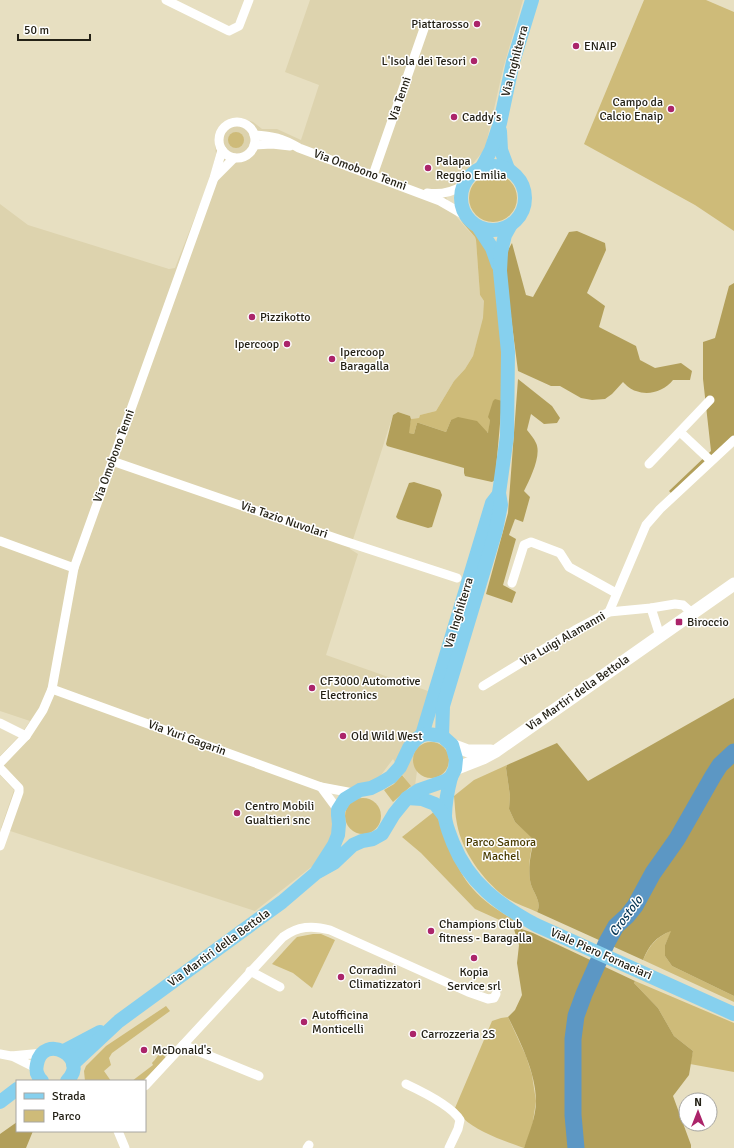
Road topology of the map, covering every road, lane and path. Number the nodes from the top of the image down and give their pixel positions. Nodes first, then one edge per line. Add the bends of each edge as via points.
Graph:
1 (166, 0) edge
2 (249, 0) edge
3 (532, 0) edge
4 (426, 23) dead end
5 (500, 123) junction
6 (254, 135) junction
7 (254, 145) junction
8 (299, 148) junction
9 (222, 150) junction
10 (234, 158) junction
11 (482, 167) junction
12 (508, 169) junction
13 (373, 175) junction
14 (214, 178) junction
15 (462, 186) junction
16 (420, 192) junction
17 (466, 216) junction
18 (510, 226) junction
19 (479, 228) junction
20 (500, 271) junction
21 (710, 400) dead end
22 (680, 432) junction
23 (734, 440) edge
24 (112, 461) junction
25 (711, 461) junction
26 (649, 464) dead end
27 (499, 493) junction
28 (0, 541) edge
29 (74, 568) junction
30 (457, 578) dead end
31 (512, 583) dead end
32 (734, 584) edge
33 (616, 593) junction
34 (651, 608) junction
35 (608, 612) junction
36 (692, 613) junction
37 (660, 636) junction
38 (483, 686) dead end
39 (52, 689) junction
40 (0, 723) edge
41 (26, 736) junction
42 (422, 736) junction
43 (447, 740) junction
44 (496, 751) junction
45 (0, 764) edge
46 (0, 768) edge
47 (453, 773) junction
48 (321, 786) junction
49 (353, 793) junction
50 (407, 798) junction
51 (339, 817) junction
52 (445, 817) junction
53 (362, 841) junction
54 (0, 846) edge
55 (316, 873) junction
56 (250, 971) junction
57 (280, 988) dead end
58 (496, 994) dead end
59 (734, 1014) edge
60 (120, 1021) junction
61 (184, 1045) junction
62 (64, 1051) junction
63 (43, 1053) junction
64 (0, 1054) edge
65 (11, 1056) junction
66 (72, 1075) edge
67 (259, 1076) dead end
68 (37, 1077) edge
69 (406, 1084) dead end
70 (146, 1085) edge
71 (16, 1090) edge
72 (0, 1102) edge
73 (118, 1132) edge
74 (125, 1148) edge
75 (449, 1148) edge

1 - 2 street via 229,31 238,26
3 - 5 main road, Via Inghilterra via 513,62
4 - 13 street, Via Tenni
5 - 11 main road, Via Inghilterra
5 - 12 main road, Via Inghilterra via 501,150
6 - 7 street
6 - 8 street, Via Omobono Tenni via 282,138
6 - 9 street, Via Omobono Tenni via 246,125 229,124 220,133 219,145
7 - 8 street, Via Omobono Tenni via 272,144
7 - 10 street, Via Omobono Tenni via 249,154
8 - 13 street, Via Omobono Tenni
9 - 10 street
9 - 14 street, Via Omobono Tenni
10 - 14 street, Via Omobono Tenni
11 - 12 main road via 500,166
11 - 15 main road, Via Inghilterra via 467,178
12 - 18 main road, Via Inghilterra via 519,179 525,193 520,215
13 - 16 street, Via Omobono Tenni
14 - 24 street, Via Omobono Tenni
15 - 16 street, Via Omobono Tenni via 446,193
15 - 17 main road, Via Inghilterra via 461,207
16 - 17 street, Via Omobono Tenni via 440,200
17 - 19 main road, Via Inghilterra
18 - 19 main road via 500,230
18 - 20 main road, Via Inghilterra via 501,252
19 - 20 main road, Via Inghilterra via 492,248
20 - 27 main road, Via Inghilterra via 508,352 507,436
21 - 22 street
22 - 25 street
22 - 26 street
23 - 25 street
24 - 29 street, Via Omobono Tenni
24 - 30 street, Via Tazio Nuvolari
25 - 33 street via 646,525
27 - 42 main road, Via Inghilterra via 492,503
27 - 43 main road, Via Inghilterra via 501,505 496,530 443,706
28 - 29 street
29 - 39 street, Via Omobono Tenni
31 - 33 street via 524,545 531,542 560,553 569,567
32 - 36 main road, Via Martiri della Bettola
33 - 35 street
34 - 35 street, Via Luigi Alamanni
34 - 36 street, Via Luigi Alamanni via 675,604 683,605
34 - 37 street
35 - 38 street, Via Luigi Alamanni
36 - 37 main road, Via Martiri della Bettola
37 - 44 main road, Via Martiri della Bettola
39 - 41 street, Via Omobono Tenni via 43,710
39 - 48 street, Via Yuri Gagarin
40 - 41 street
41 - 45 street, Via Omobono Tenni
42 - 43 main road via 428,734
42 - 49 main road, Via Martiri della Bettola via 415,740 400,767 391,777
43 - 44 main road via 468,751
43 - 47 main road via 456,759
44 - 47 main road, Via Martiri della Bettola
46 - 54 street via 19,788
47 - 50 main road, Via Martiri della Bettola via 446,781 419,790
47 - 52 main road, Viale Piero Fornaciari
48 - 49 street, Via Yuri Gagarin
48 - 51 street
49 - 51 main road, Via Martiri della Bettola via 345,799
50 - 52 main road, Viale Piero Fornaciari via 422,799 435,804
50 - 53 main road, Via Martiri della Bettola via 382,834 373,840
51 - 53 main road via 343,831
51 - 55 main road, Via Martiri della Bettola via 338,835 334,845
52 - 59 main road, Viale Piero Fornaciari via 464,866 482,888 514,913
53 - 55 main road, Via Martiri della Bettola via 353,845 334,863
55 - 60 main road, Via Martiri della Bettola via 282,902
56 - 57 street
56 - 58 street via 282,937 292,931 319,927 468,992 488,999 494,998
56 - 61 street
60 - 62 main road, Via Martiri della Bettola
60 - 66 main road, Via Martiri della Bettola
61 - 67 street
61 - 70 street
62 - 63 main road, Via Martiri della Bettola via 53,1049
62 - 66 main road, Via Martiri della Bettola via 70,1057
63 - 65 street
63 - 68 main road via 38,1060
64 - 65 street
65 - 68 street
69 - 75 street via 425,1093 456,1114 460,1120
71 - 72 main road
73 - 74 street

